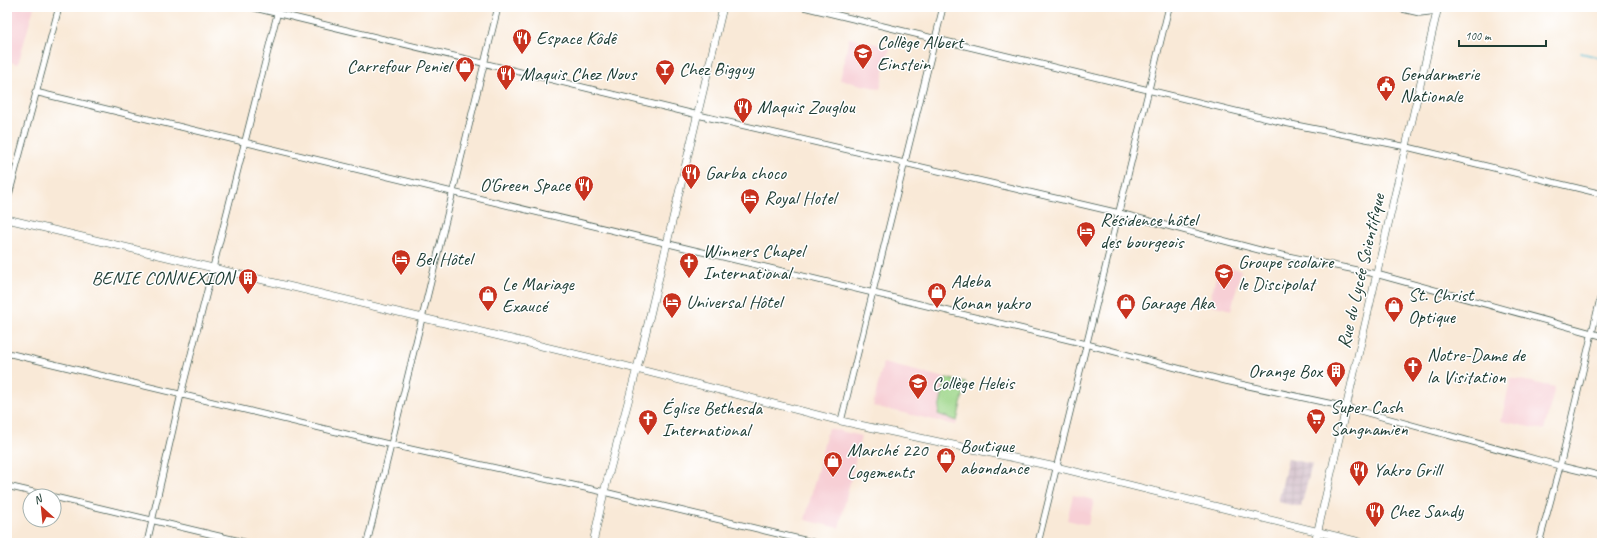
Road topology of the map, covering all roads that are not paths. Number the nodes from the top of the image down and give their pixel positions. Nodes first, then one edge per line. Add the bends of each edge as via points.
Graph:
1 (59, 7) edge
2 (251, 7) edge
3 (279, 7) edge
4 (498, 7) edge
5 (723, 7) edge
6 (804, 7) edge
7 (943, 7) edge
8 (1169, 7) edge
9 (1394, 7) edge
10 (1437, 9) edge
11 (278, 13) junction
12 (936, 39) junction
13 (484, 63) junction
14 (1149, 90) junction
15 (35, 92) junction
16 (698, 115) junction
17 (244, 142) junction
18 (1406, 147) junction
19 (905, 163) junction
20 (454, 192) junction
21 (1602, 194) edge
22 (7, 202) edge
23 (1119, 213) junction
24 (7, 219) edge
25 (667, 243) junction
26 (212, 268) junction
27 (1376, 274) junction
28 (1602, 291) edge
29 (874, 293) junction
30 (423, 319) junction
31 (1592, 334) junction
32 (1602, 336) edge
33 (1086, 344) junction
34 (7, 353) edge
35 (636, 369) junction
36 (181, 394) junction
37 (1346, 407) junction
38 (841, 421) junction
39 (392, 445) junction
40 (1560, 466) junction
41 (1056, 467) junction
42 (1602, 476) edge
43 (7, 486) edge
44 (22, 489) edge
45 (604, 492) junction
46 (62, 499) edge
47 (152, 520) junction
48 (1318, 532) junction
49 (147, 543) edge
50 (248, 543) edge
51 (367, 543) edge
52 (593, 543) edge
53 (816, 543) edge
54 (1038, 543) edge
55 (1315, 543) edge
56 (1364, 543) edge
57 (1539, 543) edge

1 - 15 street
2 - 11 street
3 - 11 street
4 - 13 street
5 - 16 street
6 - 12 street
7 - 12 street
8 - 14 street
9 - 10 street via 1420,13
10 - 18 street, Rue du Lycée Scientifique
11 - 13 street
11 - 17 street
12 - 14 street
12 - 19 street
13 - 16 street
13 - 20 street
14 - 18 street via 1284,123
14 - 23 street
15 - 17 street
15 - 22 street
16 - 19 street
16 - 25 street
17 - 20 street
17 - 26 street
18 - 21 street
18 - 27 street, Rue du Lycée Scientifique
19 - 23 street
19 - 29 street
20 - 25 street
20 - 30 street
23 - 27 street via 1267,252
23 - 33 street
24 - 26 street
25 - 29 street
25 - 35 street
26 - 30 street
26 - 36 street
27 - 31 street
27 - 37 street, Rue du Lycée Scientifique
28 - 31 street
29 - 33 street
29 - 38 street
30 - 35 street
30 - 39 street
31 - 32 street
31 - 40 street
33 - 37 street via 1226,381
33 - 41 street
34 - 36 street
35 - 38 street
35 - 45 street
36 - 39 street
36 - 47 street
37 - 40 street
37 - 48 street, Rue du Lycée Scientifique
38 - 41 street
39 - 45 street
39 - 51 street
40 - 42 street
40 - 57 street
41 - 48 street
41 - 54 street
43 - 44 street
45 - 52 street
45 - 53 street
46 - 47 street
47 - 49 street
47 - 50 street
48 - 55 street, Rue du Lycée Scientifique
48 - 56 street

